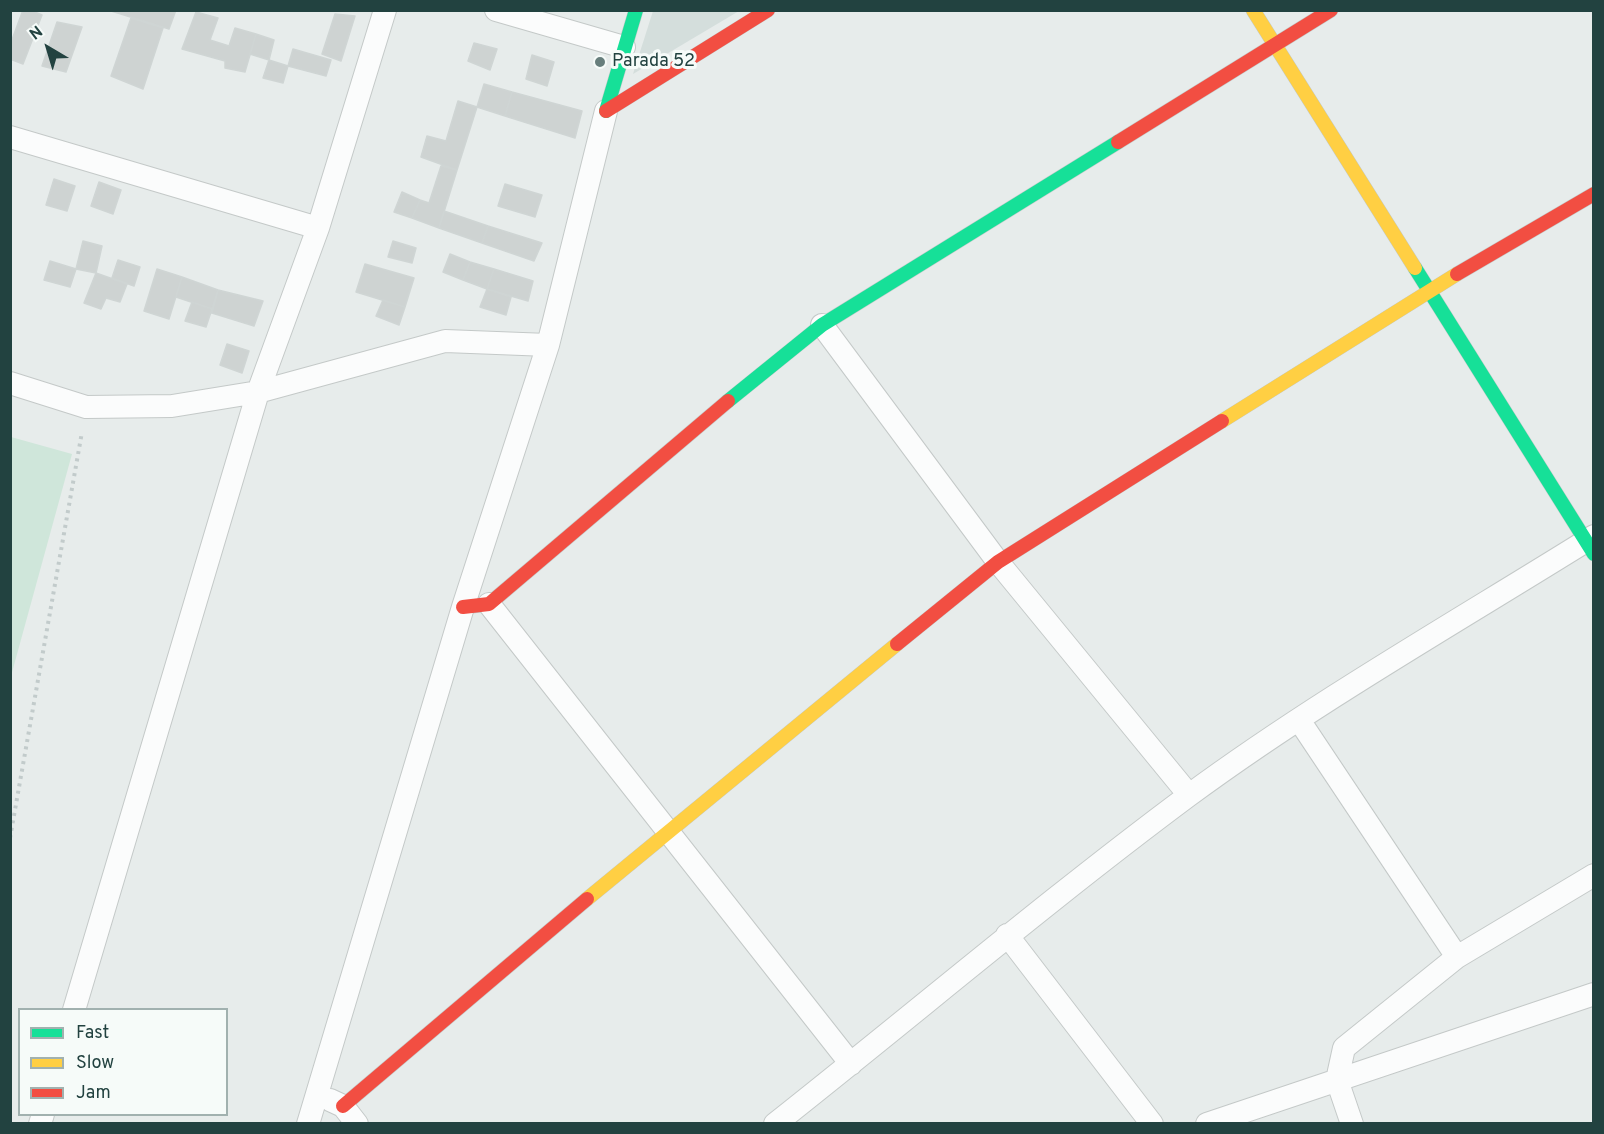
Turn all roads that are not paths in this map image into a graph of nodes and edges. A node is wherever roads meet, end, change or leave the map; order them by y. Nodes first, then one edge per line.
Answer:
1 (385, 10) edge
2 (496, 10) edge
3 (636, 10) edge
4 (768, 10) edge
5 (1253, 10) edge
6 (1331, 10) edge
7 (1275, 45) junction
8 (624, 47) junction
9 (606, 111) junction
10 (10, 137) edge
11 (1593, 194) edge
12 (318, 228) junction
13 (1428, 291) junction
14 (822, 325) junction
15 (548, 345) junction
16 (10, 383) edge
17 (258, 392) junction
18 (1591, 544) edge
19 (998, 562) junction
20 (489, 604) junction
21 (463, 607) junction
22 (1299, 720) junction
23 (1190, 795) junction
24 (668, 831) junction
25 (1593, 875) edge
26 (1007, 935) junction
27 (1458, 957) junction
28 (1593, 994) edge
29 (75, 1008) edge
30 (851, 1064) junction
31 (1337, 1080) junction
32 (317, 1094) junction
33 (343, 1106) junction
34 (308, 1124) edge
35 (357, 1124) edge
36 (775, 1124) edge
37 (1152, 1124) edge
38 (1207, 1124) edge
39 (1352, 1124) edge

1 - 12 street
2 - 8 street
3 - 8 street
4 - 9 street
5 - 7 street
6 - 7 street
7 - 13 street
7 - 14 street
8 - 9 street
9 - 15 street
10 - 12 street
11 - 13 street
12 - 17 street
13 - 18 street
13 - 19 street
14 - 19 street
14 - 20 street
15 - 17 street
15 - 21 street
16 - 17 street
17 - 29 street
18 - 22 street
19 - 23 street
19 - 24 street
20 - 21 street
20 - 24 street
21 - 32 street
22 - 23 street
22 - 27 street
23 - 26 street
24 - 30 street
24 - 33 street
25 - 27 street
26 - 30 street
26 - 37 street
27 - 31 street
28 - 31 street
30 - 36 street
31 - 38 street
31 - 39 street
32 - 33 street
32 - 34 street
33 - 35 street

